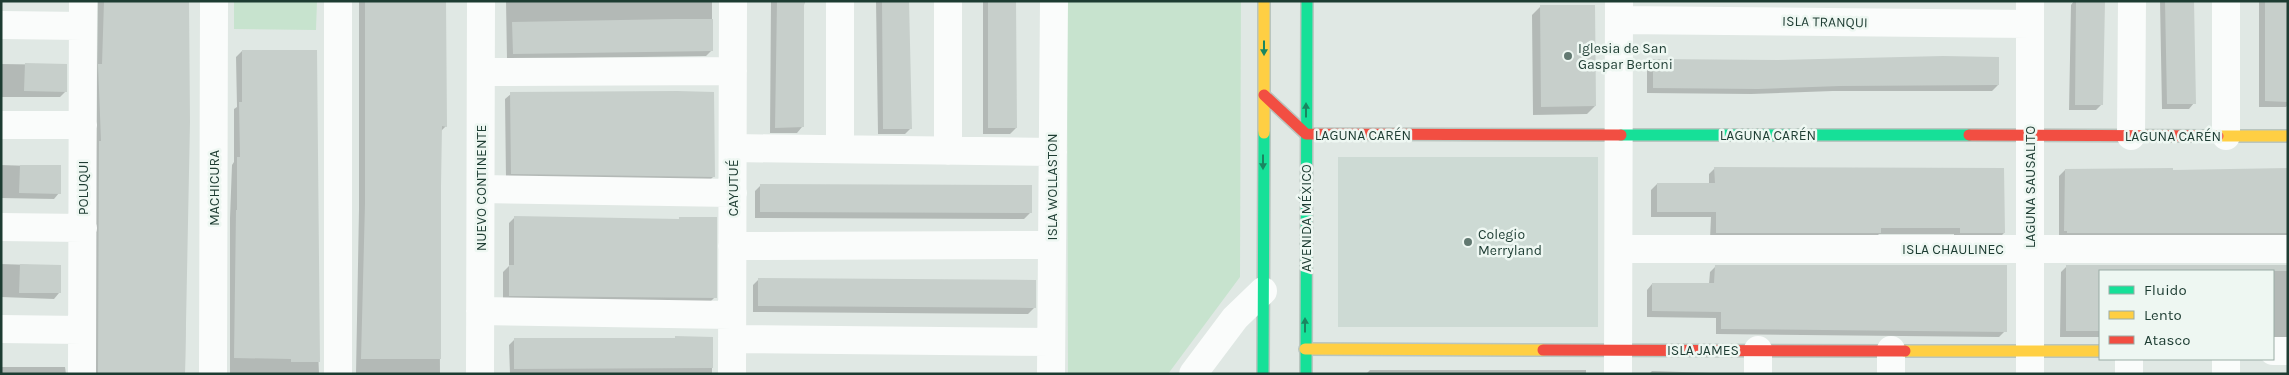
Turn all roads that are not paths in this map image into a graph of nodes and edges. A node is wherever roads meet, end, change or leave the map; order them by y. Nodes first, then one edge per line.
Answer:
1 (214, 1) edge
2 (338, 1) edge
3 (481, 1) edge
4 (733, 1) edge
5 (840, 1) edge
6 (948, 1) edge
7 (1054, 1) edge
8 (1264, 1) edge
9 (1306, 1) edge
10 (2132, 1) edge
11 (2226, 1) edge
12 (1619, 11) edge
13 (2030, 13) edge
14 (83, 14) edge
15 (1, 25) edge
16 (733, 71) junction
17 (481, 72) junction
18 (1264, 95) junction
19 (1, 125) edge
20 (83, 125) junction
21 (1306, 134) junction
22 (1619, 135) junction
23 (2030, 136) junction
24 (2131, 136) junction
25 (2226, 136) junction
26 (2288, 136) edge
27 (733, 148) junction
28 (840, 149) junction
29 (948, 150) junction
30 (1053, 152) junction
31 (480, 189) junction
32 (733, 193) junction
33 (1, 227) edge
34 (83, 228) junction
35 (1052, 244) junction
36 (732, 246) junction
37 (1619, 249) junction
38 (2030, 249) junction
39 (2288, 249) edge
40 (1263, 291) junction
41 (480, 312) junction
42 (732, 327) junction
43 (1, 329) edge
44 (82, 330) junction
45 (1052, 342) junction
46 (1305, 350) junction
47 (2099, 351) edge
48 (2274, 351) edge
49 (2288, 351) edge
50 (2129, 360) edge
51 (2226, 360) edge
52 (1618, 362) edge
53 (1758, 362) edge
54 (1891, 362) edge
55 (2030, 362) edge
56 (82, 374) edge
57 (213, 374) edge
58 (338, 374) edge
59 (480, 374) edge
60 (732, 374) edge
61 (1051, 374) edge
62 (1193, 374) edge
63 (1263, 374) edge
64 (1306, 374) edge
65 (2130, 374) edge
66 (2226, 374) edge

1 - 57 street, MACHICURA
2 - 58 street
3 - 17 street, NUEVO CONTINENTE
4 - 16 street, CAYUTUÉ
5 - 28 street
6 - 29 street
7 - 30 street, ISLA WOLLASTON
8 -> 18 street
21 -> 9 street, AVENIDA MÉXICO
10 - 24 street
11 - 25 street
12 - 13 street, ISLA TRANQUI
12 - 22 street
13 - 23 street, LAGUNA SAUSALITO
14 - 15 street
14 - 20 street, POLUQUI
16 - 17 street
16 - 27 street, CAYUTUÉ
17 - 31 street, NUEVO CONTINENTE
18 - 21 street, LAGUNA CARÉN
18 -> 40 street
19 - 20 street
20 - 34 street, POLUQUI
21 - 22 street, LAGUNA CARÉN
46 -> 21 street, AVENIDA MÉXICO
22 - 23 street, LAGUNA CARÉN
22 - 37 street
23 - 24 street, LAGUNA CARÉN
23 - 38 street, LAGUNA SAUSALITO
24 - 25 street, LAGUNA CARÉN
25 - 26 street, LAGUNA CARÉN
27 - 28 street
27 - 32 street, CAYUTUÉ
28 - 29 street
29 - 30 street
30 - 35 street, ISLA WOLLASTON
31 - 32 street
31 - 41 street, NUEVO CONTINENTE
32 - 36 street, CAYUTUÉ
33 - 34 street
34 - 44 street, POLUQUI
35 - 36 street
35 - 45 street, ISLA WOLLASTON
36 - 42 street, CAYUTUÉ
37 - 38 street, ISLA CHAULINEC
37 - 52 street
38 - 39 street, ISLA CHAULINEC
38 - 55 street, LAGUNA SAUSALITO
40 - 62 street
40 - 63 street
41 - 42 street
41 - 59 street, NUEVO CONTINENTE
42 - 45 street
42 - 60 street, CAYUTUÉ
43 - 44 street
44 - 56 street, POLUQUI
45 - 61 street, ISLA WOLLASTON
46 - 52 street, ISLA JAMES
46 - 64 street, AVENIDA MÉXICO
47 - 55 street, ISLA JAMES
48 - 49 street
50 - 65 street
51 - 66 street
52 - 53 street, ISLA JAMES
53 - 54 street, ISLA JAMES
54 - 55 street, ISLA JAMES

